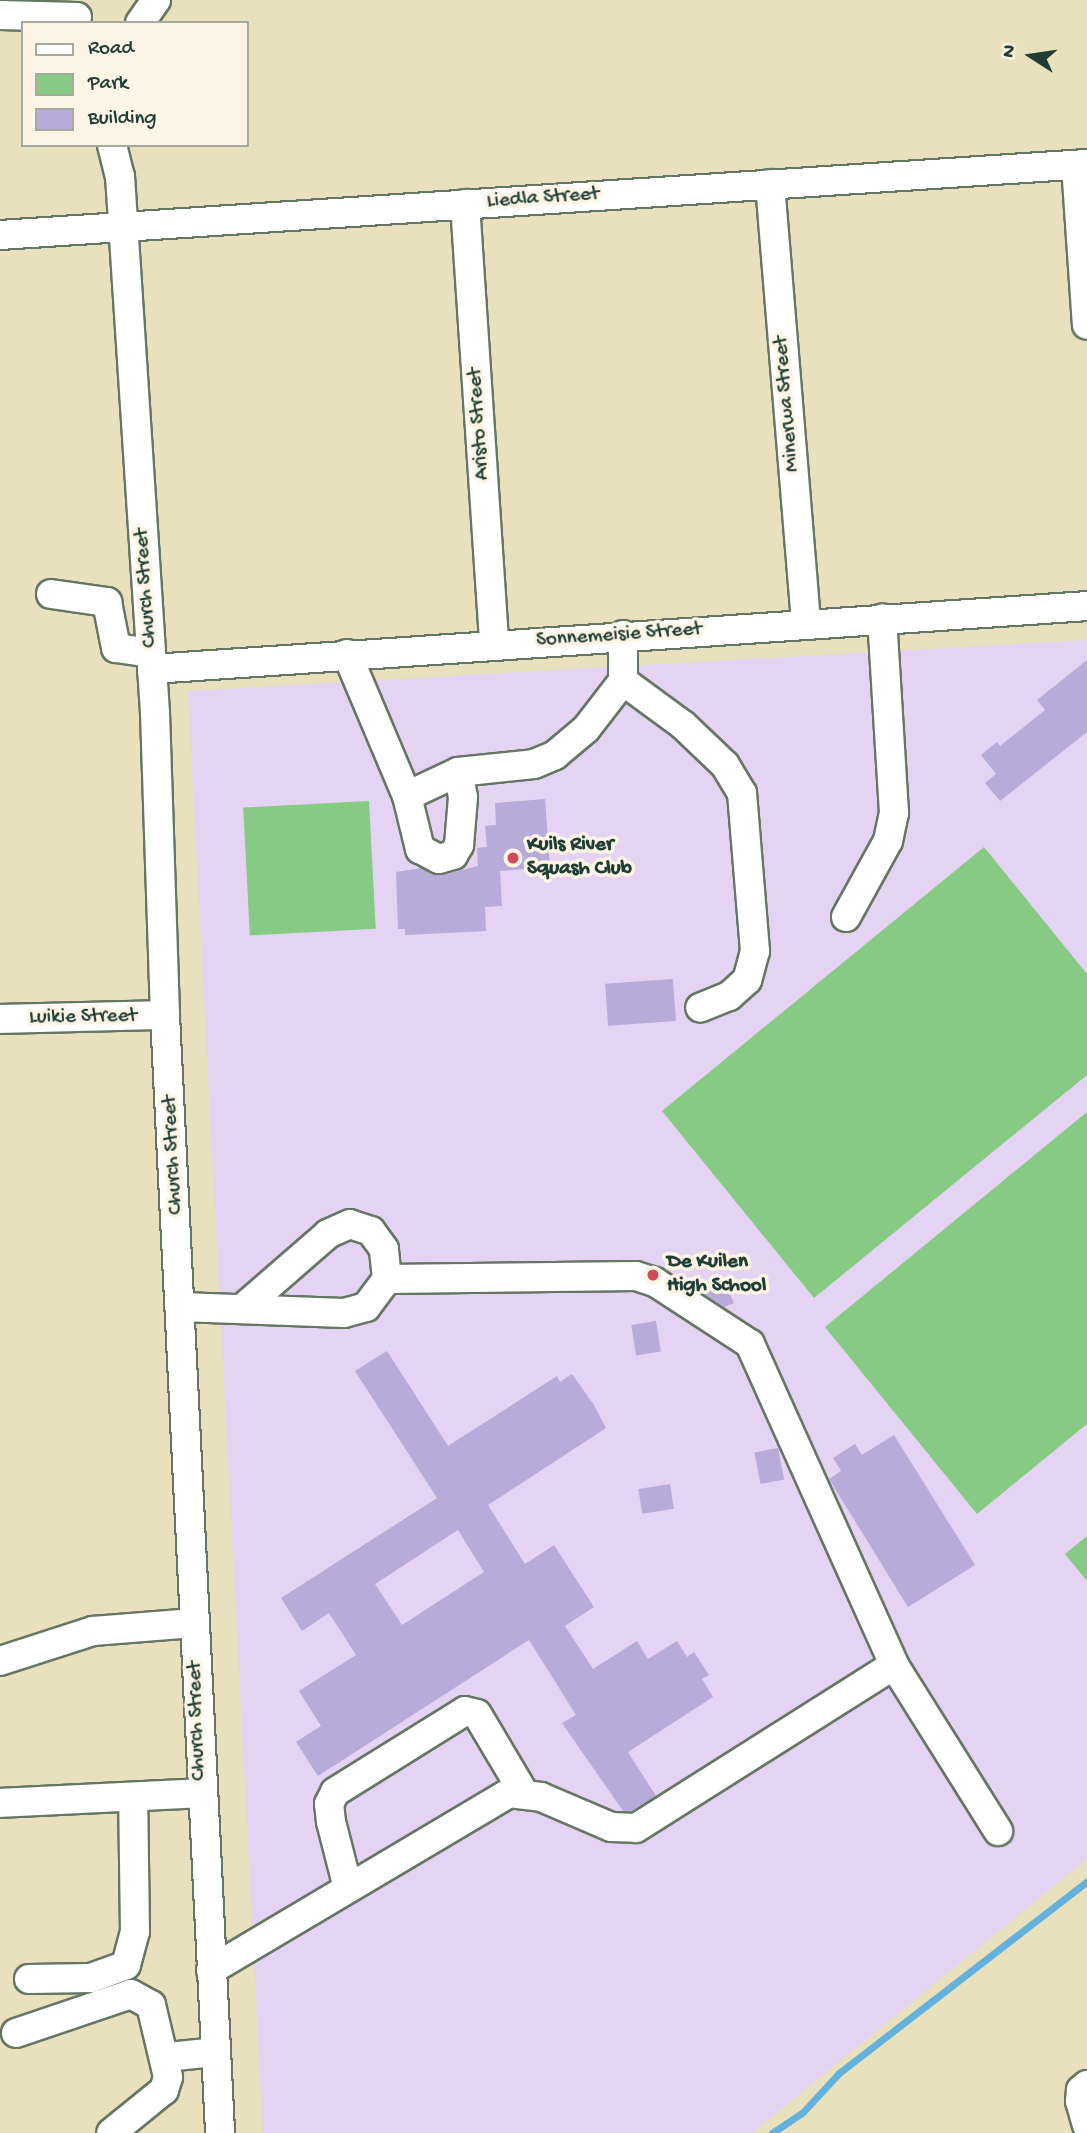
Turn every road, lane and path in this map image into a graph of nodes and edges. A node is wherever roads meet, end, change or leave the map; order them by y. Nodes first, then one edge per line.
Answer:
1 (156, 0) edge
2 (76, 13) edge
3 (0, 15) edge
4 (141, 21) edge
5 (112, 147) edge
6 (124, 147) edge
7 (1082, 165) edge
8 (120, 177) junction
9 (770, 184) junction
10 (465, 204) junction
11 (123, 229) junction
12 (0, 235) edge
13 (1087, 326) edge
14 (51, 594) dead end
15 (1087, 606) edge
16 (882, 618) junction
17 (806, 623) junction
18 (623, 635) junction
19 (494, 644) junction
20 (347, 654) junction
21 (152, 661) junction
22 (623, 681) junction
23 (458, 772) junction
24 (407, 796) junction
25 (846, 917) dead end
26 (700, 1008) dead end
27 (165, 1016) junction
28 (0, 1019) edge
29 (387, 1279) junction
30 (181, 1307) junction
31 (243, 1308) junction
32 (194, 1623) junction
33 (0, 1661) edge
34 (894, 1665) junction
35 (201, 1793) junction
36 (524, 1793) junction
37 (133, 1797) junction
38 (0, 1803) edge
39 (998, 1831) dead end
40 (348, 1888) junction
41 (211, 1970) junction
42 (29, 1979) dead end
43 (16, 2033) dead end
44 (216, 2052) junction
45 (167, 2057) junction
46 (111, 2133) edge
47 (220, 2133) edge

1 - 4 street
2 - 3 street
5 - 8 street, Church Street
6 - 8 street, Church Street
7 - 9 street, Liedla Street
7 - 13 street
8 - 11 street, Church Street
9 - 10 street, Liedla Street
9 - 17 street, Minerwa Street
10 - 11 street, Liedla Street
10 - 19 street, Aristo Street
11 - 12 street, Liedla Street
11 - 21 street, Church Street
14 - 21 street, Sonnemeisie Street
15 - 16 street, Sonnemeisie Street
16 - 17 street, Sonnemeisie Street
16 - 25 street
17 - 18 street, Sonnemeisie Street
18 - 19 street, Sonnemeisie Street
18 - 22 street
19 - 20 street, Sonnemeisie Street
20 - 21 street, Sonnemeisie Street
20 - 24 street
21 - 27 street, Church Street
22 - 23 street
22 - 26 street
23 - 24 street
23 - 24 street
27 - 28 street, Luikie Street
27 - 30 street, Church Street
29 - 31 street
29 - 31 street
29 - 34 street
30 - 31 street
30 - 32 street, Church Street
32 - 33 street
32 - 35 street, Church Street
34 - 36 street
34 - 39 street
35 - 37 street
35 - 41 street, Church Street
36 - 40 street
36 - 40 street
37 - 38 street
37 - 42 street
40 - 41 street
41 - 44 street, Church Street
43 - 45 street
44 - 45 street
44 - 47 street, Church Street
45 - 46 street

